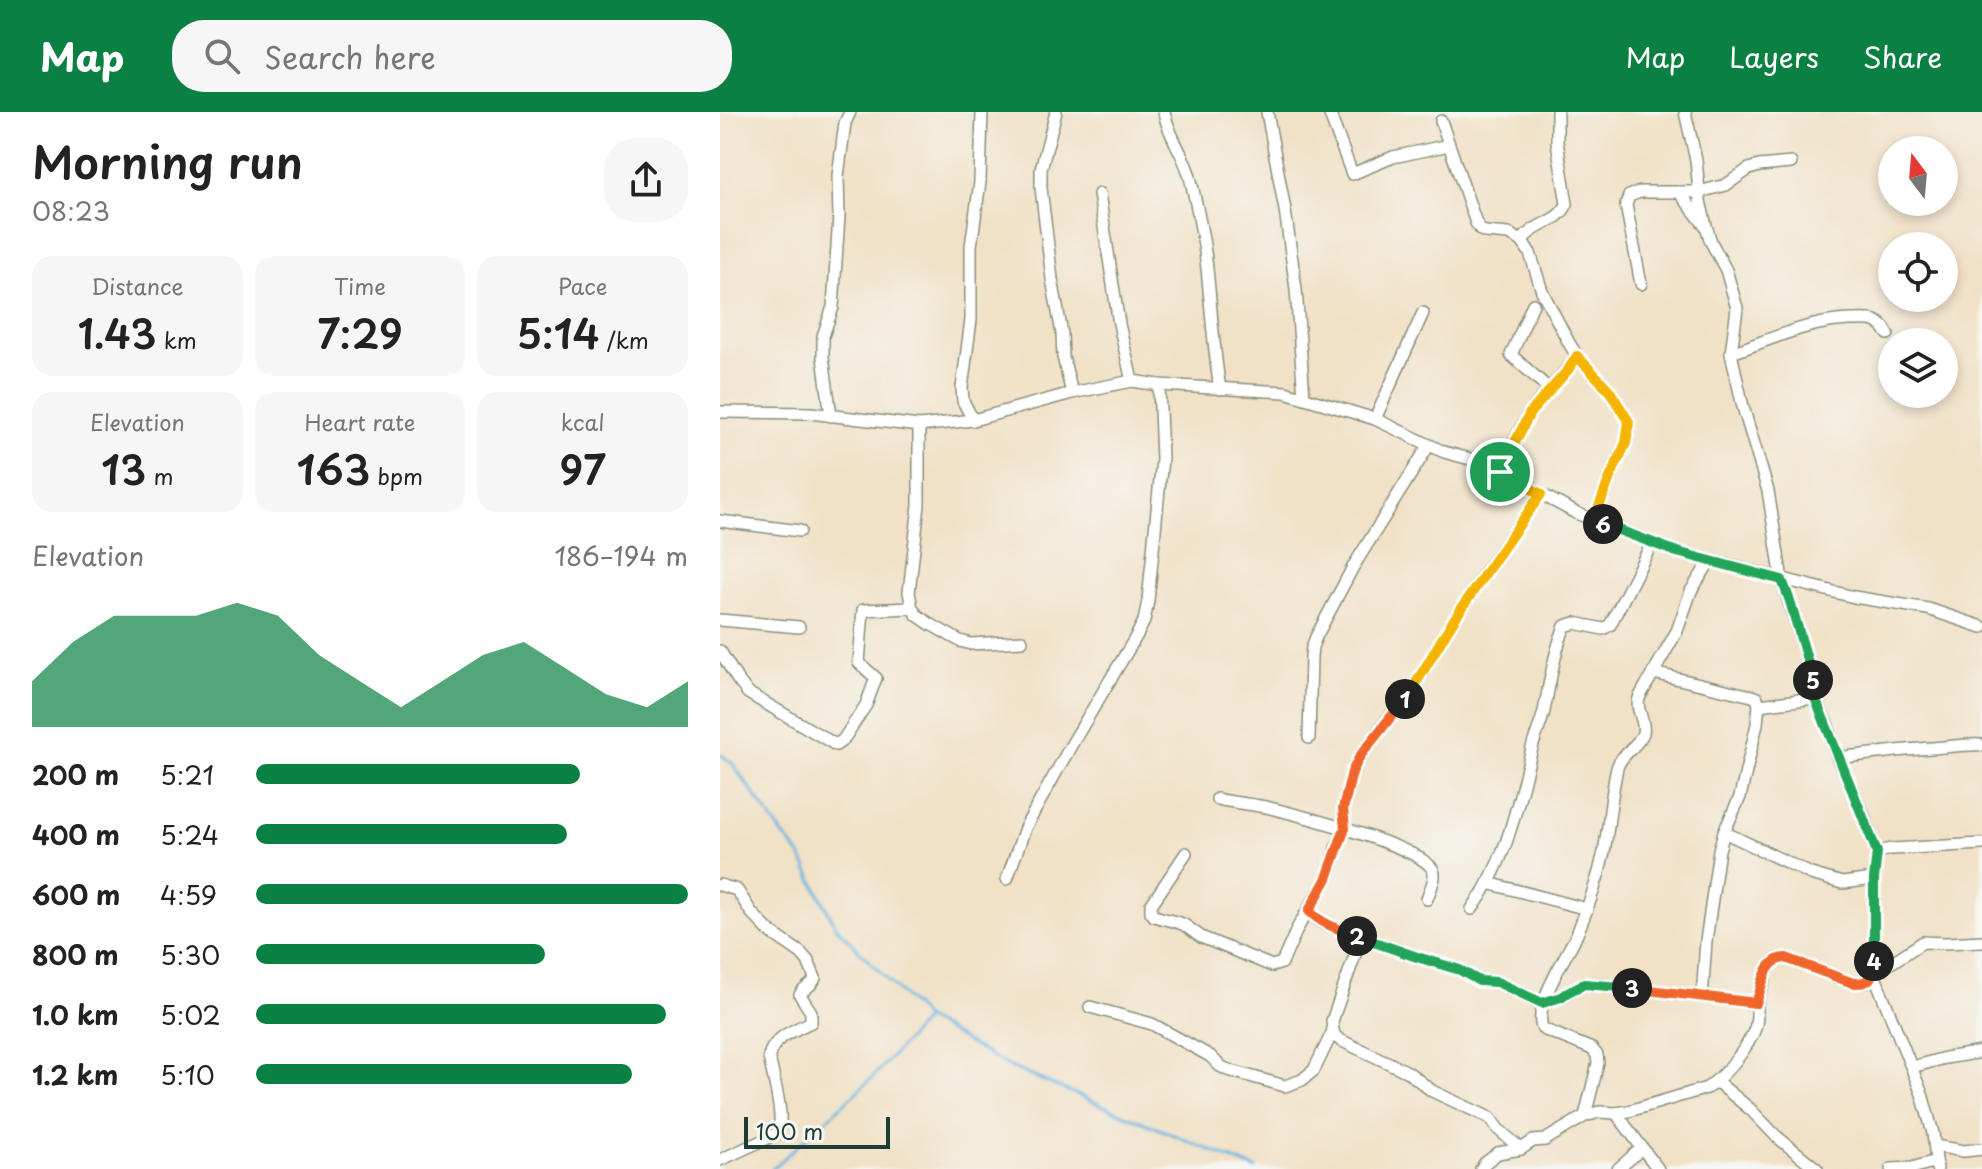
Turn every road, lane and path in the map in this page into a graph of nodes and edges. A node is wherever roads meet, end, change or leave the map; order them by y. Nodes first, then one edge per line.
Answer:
1 (850, 112) edge
2 (982, 112) edge
3 (1056, 112) edge
4 (1164, 112) edge
5 (1267, 112) edge
6 (1329, 112) edge
7 (1557, 112) edge
8 (1685, 112) edge
9 (1441, 121) dead end
10 (1449, 145) junction
11 (1791, 163) dead end
12 (1679, 192) junction
13 (1699, 192) junction
14 (1099, 194) dead end
15 (1706, 226) junction
16 (1522, 241) junction
17 (1641, 284) dead end
18 (1533, 304) dead end
19 (1423, 313) dead end
20 (1884, 328) edge
21 (1731, 353) junction
22 (1577, 356) junction
23 (1132, 381) junction
24 (1159, 385) junction
25 (1220, 389) junction
26 (1549, 389) junction
27 (1072, 393) junction
28 (1304, 397) junction
29 (720, 412) edge
30 (831, 416) junction
31 (1375, 419) junction
32 (973, 420) junction
33 (919, 426) junction
34 (1429, 445) junction
35 (1500, 472) junction
36 (1541, 494) junction
37 (1594, 520) junction
38 (720, 521) edge
39 (800, 531) dead end
40 (1652, 543) junction
41 (1710, 561) junction
42 (1782, 580) junction
43 (912, 608) junction
44 (720, 620) edge
45 (799, 627) dead end
46 (1982, 627) edge
47 (1022, 641) dead end
48 (720, 651) edge
49 (1653, 673) junction
50 (1815, 698) junction
51 (1759, 705) junction
52 (1309, 738) dead end
53 (1982, 745) edge
54 (1838, 758) junction
55 (1217, 799) dead end
56 (1345, 828) junction
57 (1724, 832) junction
58 (1982, 844) edge
59 (1877, 852) junction
60 (1186, 853) dead end
61 (1007, 879) dead end
62 (1874, 879) junction
63 (1488, 883) junction
64 (720, 885) edge
65 (1427, 899) dead end
66 (1472, 909) dead end
67 (1587, 909) junction
68 (1309, 911) junction
69 (1360, 937) junction
70 (1982, 941) edge
71 (1874, 974) junction
72 (1702, 997) junction
73 (1542, 1003) junction
74 (1756, 1003) junction
75 (1090, 1007) dead end
76 (1333, 1031) junction
77 (1982, 1052) edge
78 (1912, 1067) junction
79 (1716, 1081) junction
80 (1616, 1113) junction
81 (1585, 1116) junction
82 (1935, 1146) junction
83 (1642, 1148) junction
84 (1521, 1149) junction
85 (1982, 1149) edge
86 (720, 1160) edge
87 (1936, 1165) edge
88 (1481, 1169) edge
89 (1618, 1169) edge
90 (1658, 1169) edge
91 (1817, 1169) edge
92 (1891, 1169) edge

1 - 30 street
2 - 32 street
3 - 27 street
4 - 25 street
5 - 28 street
6 - 10 street
7 - 16 street
8 - 13 street
9 - 10 street
10 - 16 street
11 - 13 street
12 - 13 street
12 - 15 street
12 - 17 street
13 - 15 street
14 - 23 street
15 - 21 street
16 - 22 street
18 - 26 street
19 - 31 street
20 - 21 street
21 - 42 street
22 - 26 street
22 - 37 street
23 - 24 street
23 - 27 street
24 - 25 street
24 - 61 street
25 - 28 street
26 - 35 street
27 - 32 street
28 - 31 street
29 - 30 street
30 - 33 street
31 - 34 street
32 - 33 street
33 - 43 street
34 - 35 street
34 - 52 street
35 - 36 street
36 - 37 street
36 - 56 street
37 - 40 street
38 - 39 street
40 - 41 street
40 - 63 street
41 - 42 street
41 - 49 street
42 - 46 street
42 - 50 street
43 - 47 street
43 - 48 street
44 - 45 street
49 - 51 street
49 - 67 street
50 - 51 street
50 - 54 street
51 - 57 street
53 - 54 street
54 - 59 street
55 - 56 street
56 - 65 street
56 - 68 street
57 - 62 street
57 - 72 street
58 - 59 street
59 - 62 street
60 - 68 street
62 - 71 street
63 - 66 street
63 - 67 street
64 - 86 street
67 - 73 street
68 - 69 street
69 - 73 street
69 - 76 street
70 - 71 street
71 - 74 street
71 - 78 street
72 - 73 street
72 - 74 street
73 - 81 street
74 - 79 street
75 - 76 street
76 - 84 street
77 - 78 street
78 - 82 street
79 - 80 street
79 - 91 street
80 - 81 street
80 - 83 street
81 - 84 street
82 - 85 street
82 - 87 street
83 - 89 street
83 - 90 street
84 - 88 street
87 - 92 street

